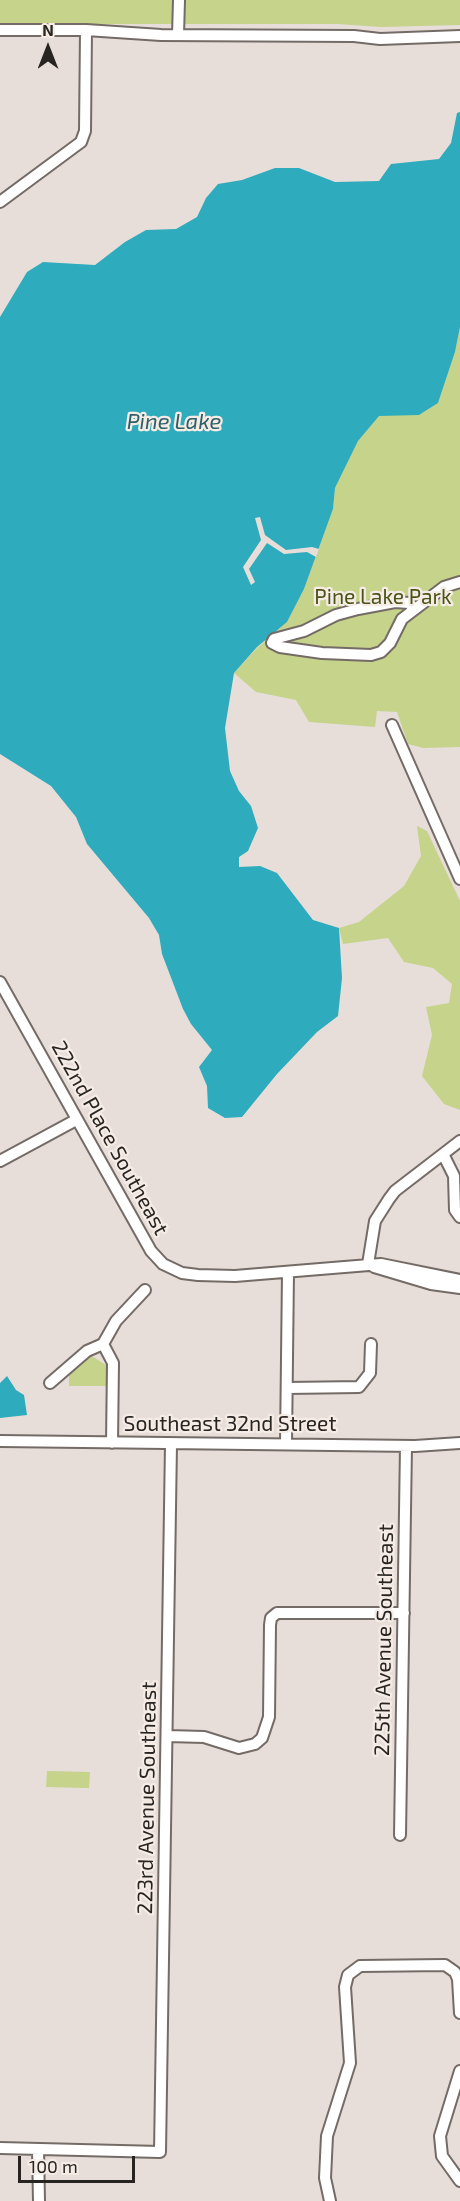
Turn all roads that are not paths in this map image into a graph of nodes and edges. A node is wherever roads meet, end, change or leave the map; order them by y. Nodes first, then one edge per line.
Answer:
1 (178, 0) edge
2 (0, 30) edge
3 (86, 30) junction
4 (178, 35) junction
5 (460, 36) edge
6 (0, 202) edge
7 (460, 582) edge
8 (414, 609) junction
9 (392, 725) dead end
10 (460, 879) edge
11 (0, 982) edge
12 (76, 1119) junction
13 (460, 1141) edge
14 (443, 1154) junction
15 (0, 1161) edge
16 (460, 1217) edge
17 (368, 1264) junction
18 (288, 1273) junction
19 (460, 1280) edge
20 (460, 1288) edge
21 (145, 1290) dead end
22 (103, 1344) junction
23 (371, 1344) dead end
24 (50, 1383) dead end
25 (287, 1388) junction
26 (0, 1441) edge
27 (112, 1443) junction
28 (286, 1443) junction
29 (460, 1443) edge
30 (171, 1444) junction
31 (406, 1446) junction
32 (404, 1613) junction
33 (168, 1736) junction
34 (400, 1835) dead end
35 (460, 2013) edge
36 (460, 2071) edge
37 (0, 2148) edge
38 (38, 2149) junction
39 (460, 2181) edge
40 (39, 2201) edge
41 (330, 2201) edge

1 - 4 street
2 - 3 street
3 - 4 street
3 - 6 street
4 - 5 street
7 - 8 street
8 - 8 street
9 - 10 street
11 - 12 street, 222nd Place Southeast
12 - 15 street
12 - 18 street, 222nd Place Southeast
13 - 14 street
14 - 16 street
14 - 17 street
17 - 18 street, 222nd Place Southeast
17 - 19 street
17 - 20 street
18 - 25 street
21 - 22 street
22 - 24 street
22 - 27 street
23 - 25 street
25 - 28 street
26 - 27 street, Southeast 32nd Street
27 - 30 street, Southeast 32nd Street
28 - 30 street, Southeast 32nd Street
28 - 31 street, Southeast 32nd Street
29 - 31 street, Southeast 32nd Street
30 - 33 street, 223rd Avenue Southeast
31 - 32 street, 225th Avenue Southeast
32 - 33 street
32 - 34 street, 225th Avenue Southeast
33 - 38 street, 223rd Avenue Southeast
35 - 41 street
36 - 39 street
37 - 38 street
38 - 40 street

